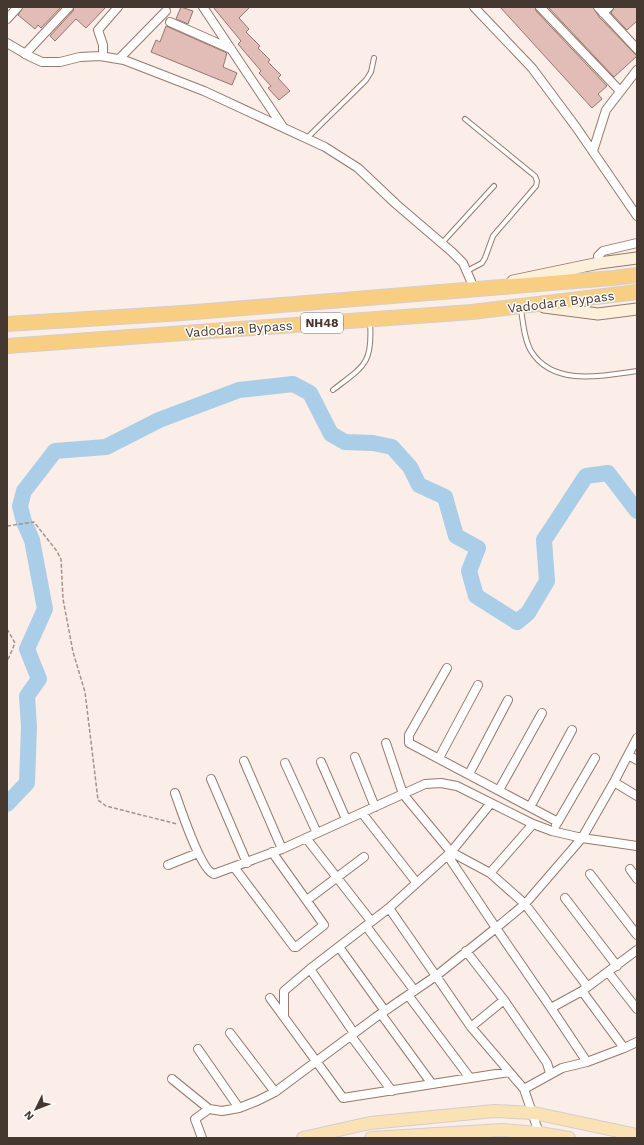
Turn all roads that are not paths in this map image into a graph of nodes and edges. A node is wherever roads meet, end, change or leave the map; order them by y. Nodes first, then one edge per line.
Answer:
1 (18, 7) edge
2 (69, 7) edge
3 (118, 7) edge
4 (203, 7) edge
5 (474, 7) edge
6 (540, 7) edge
7 (604, 9) edge
8 (166, 11) dead end
9 (7, 19) edge
10 (170, 22) dead end
11 (7, 43) edge
12 (232, 49) junction
13 (637, 49) edge
14 (25, 54) junction
15 (103, 56) junction
16 (374, 58) dead end
17 (119, 59) junction
18 (637, 70) edge
19 (620, 90) junction
20 (465, 119) dead end
21 (284, 128) junction
22 (307, 139) junction
23 (593, 151) junction
24 (494, 186) dead end
25 (637, 216) edge
26 (442, 243) junction
27 (637, 243) edge
28 (637, 258) edge
29 (599, 263) junction
30 (467, 271) junction
31 (637, 275) edge
32 (478, 288) junction
33 (637, 292) edge
34 (527, 306) junction
35 (637, 309) edge
36 (370, 320) junction
37 (7, 324) edge
38 (7, 346) edge
39 (637, 371) edge
40 (333, 390) dead end
41 (447, 668) dead end
42 (478, 685) dead end
43 (508, 700) dead end
44 (542, 713) dead end
45 (572, 730) dead end
46 (637, 738) edge
47 (386, 743) dead end
48 (628, 755) junction
49 (355, 757) dead end
50 (439, 758) junction
51 (595, 758) dead end
52 (637, 760) edge
53 (244, 761) dead end
54 (321, 762) dead end
55 (285, 763) dead end
56 (469, 774) junction
57 (211, 779) dead end
58 (614, 782) junction
59 (499, 790) junction
60 (175, 793) dead end
61 (403, 794) junction
62 (637, 796) edge
63 (491, 803) junction
64 (375, 807) junction
65 (530, 807) junction
66 (362, 813) junction
67 (346, 819) junction
68 (558, 822) junction
69 (533, 824) junction
70 (552, 831) junction
71 (317, 833) junction
72 (306, 838) junction
73 (582, 838) junction
74 (637, 846) edge
75 (282, 849) junction
76 (272, 852) junction
77 (198, 853) junction
78 (450, 854) junction
79 (364, 857) dead end
80 (247, 863) junction
81 (168, 865) dead end
82 (234, 867) junction
83 (630, 869) dead end
84 (490, 873) junction
85 (590, 874) dead end
86 (336, 878) junction
87 (637, 879) edge
88 (416, 882) junction
89 (565, 898) dead end
90 (307, 900) junction
91 (525, 904) junction
92 (389, 908) junction
93 (368, 923) junction
94 (496, 928) junction
95 (637, 935) edge
96 (339, 947) junction
97 (637, 950) edge
98 (466, 951) junction
99 (617, 966) junction
100 (310, 969) junction
101 (608, 972) junction
102 (436, 976) junction
103 (585, 988) junction
104 (411, 993) junction
105 (270, 998) dead end
106 (504, 1000) junction
107 (551, 1008) junction
108 (637, 1009) edge
109 (383, 1012) junction
110 (284, 1016) junction
111 (471, 1027) junction
112 (230, 1033) dead end
113 (353, 1035) junction
114 (637, 1042) edge
115 (624, 1048) junction
116 (198, 1049) dead end
117 (317, 1060) junction
118 (587, 1062) junction
119 (509, 1072) junction
120 (550, 1073) junction
121 (470, 1078) junction
122 (172, 1079) dead end
123 (432, 1084) junction
124 (524, 1089) junction
125 (392, 1091) junction
126 (275, 1092) junction
127 (239, 1108) junction
128 (209, 1109) junction
129 (534, 1113) junction
130 (539, 1133) junction
131 (637, 1135) edge
132 (560, 1137) edge
133 (202, 1138) edge
134 (303, 1138) edge
135 (371, 1138) edge

1 - 9 street
2 - 14 street
3 - 15 street
4 - 12 street
5 - 23 street
6 - 19 street
7 - 13 street
8 - 17 street
10 - 12 street
11 - 14 street
12 - 21 street
14 - 15 street
15 - 17 street
16 - 22 lane
17 - 21 street
18 - 19 street
19 - 23 street
20 - 30 lane
21 - 22 street
22 - 26 street
23 - 25 street
24 - 26 lane
26 - 30 street
27 - 29 street
28 - 29 street
29 - 32 street
30 - 32 street
31 - 32 highway, Vadodara Bypass / NH48
32 - 37 highway, Vadodara Bypass / NH48
33 - 34 highway, Vadodara Bypass / NH48
34 - 35 street
34 - 36 highway, Vadodara Bypass / NH48
34 - 39 lane
36 - 38 highway, Vadodara Bypass / NH48
36 - 40 lane
41 - 50 street
42 - 50 street
43 - 56 street
44 - 59 street
45 - 65 street
46 - 48 street
47 - 61 street
48 - 52 street
48 - 58 street
49 - 64 street
50 - 56 street
51 - 68 street
53 - 75 street
54 - 67 street
55 - 71 street
56 - 59 street
57 - 80 street
58 - 62 street
58 - 73 street
59 - 65 street
60 - 77 street
61 - 63 street
61 - 64 street
61 - 78 street
63 - 69 street
63 - 78 street
64 - 66 street
65 - 68 street
66 - 67 street
66 - 88 street
67 - 71 street
68 - 70 street
69 - 70 street
69 - 84 street
70 - 73 street
71 - 72 street
72 - 75 street
72 - 86 street
73 - 74 street
73 - 91 street
75 - 76 street
76 - 80 street
76 - 90 street
77 - 81 street
77 - 82 street
78 - 84 street
78 - 88 street
78 - 94 street
79 - 86 street
80 - 82 street
82 - 90 street
83 - 87 street
84 - 91 street
85 - 95 street
86 - 90 street
86 - 93 street
88 - 92 street
89 - 99 street
91 - 94 street
91 - 103 street
92 - 93 street
92 - 102 street
93 - 96 street
93 - 104 street
94 - 98 street
94 - 107 street
96 - 100 street
96 - 109 street
97 - 99 street
98 - 102 street
98 - 106 street
99 - 101 street
100 - 110 street
100 - 113 street
101 - 103 street
101 - 108 street
102 - 104 street
102 - 111 street
103 - 107 street
103 - 115 street
104 - 109 street
104 - 121 street
105 - 110 street
106 - 111 street
106 - 120 street
107 - 118 street
109 - 113 street
109 - 123 street
110 - 117 street
111 - 119 street
112 - 126 street
113 - 117 street
113 - 125 street
114 - 115 street
115 - 118 street
116 - 127 street
117 - 125 street
117 - 126 street
118 - 120 street
119 - 121 street
119 - 124 street
120 - 124 street
121 - 123 street
122 - 128 street
123 - 125 street
124 - 129 street
126 - 127 street
127 - 128 street
128 - 133 street
129 - 130 street
129 - 131 main road
129 - 134 main road
130 - 132 main road
130 - 135 main road

